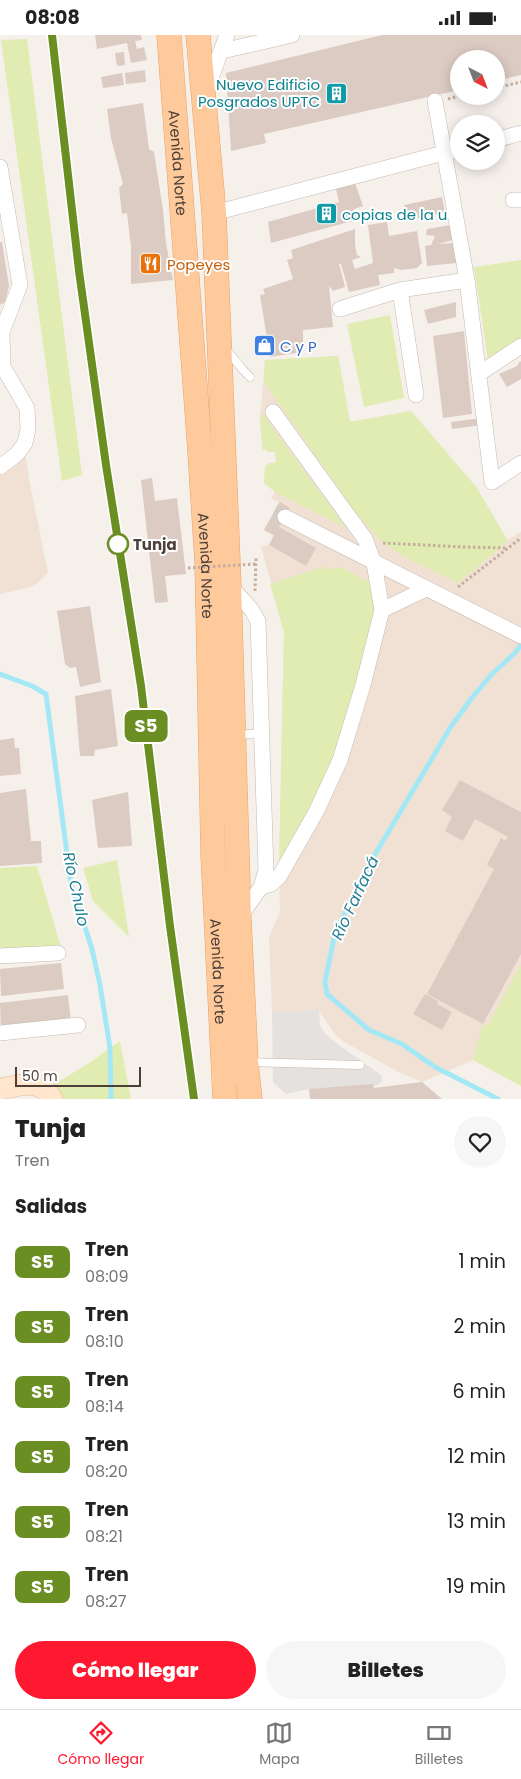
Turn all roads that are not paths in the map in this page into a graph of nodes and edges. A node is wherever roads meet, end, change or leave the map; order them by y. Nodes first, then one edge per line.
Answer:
1 (169, 35) edge
2 (198, 35) edge
3 (227, 35) edge
4 (292, 35) edge
5 (222, 51) junction
6 (204, 97) junction
7 (435, 101) dead end
8 (521, 133) edge
9 (505, 137) edge
10 (450, 148) edge
11 (450, 151) edge
12 (0, 167) edge
13 (453, 170) edge
14 (214, 213) junction
15 (4, 226) edge
16 (467, 279) junction
17 (400, 290) junction
18 (340, 309) dead end
19 (1, 336) edge
20 (218, 340) junction
21 (521, 346) edge
22 (480, 373) junction
23 (250, 377) dead end
24 (416, 395) dead end
25 (273, 412) dead end
26 (521, 463) edge
27 (0, 467) edge
28 (285, 517) tunnel mouth
29 (374, 563) junction
30 (229, 585) junction
31 (426, 589) junction
32 (382, 610) junction
33 (521, 636) edge
34 (262, 733) junction
35 (234, 735) junction
36 (260, 887) junction
37 (239, 918) junction
38 (58, 953) dead end
39 (0, 956) edge
40 (78, 1025) dead end
41 (0, 1033) edge
42 (246, 1062) junction
43 (360, 1065) dead end
44 (0, 1089) edge
45 (48, 1093) edge
46 (225, 1099) edge
47 (250, 1099) edge

1 - 46 main road, Avenida Norte
2 - 6 main road, Avenida Norte
3 - 5 street
4 - 5 street
5 - 6 street
6 - 14 main road, Avenida Norte
7 - 10 street
8 - 9 street
11 - 14 street
12 - 15 street
13 - 16 street
14 - 20 main road, Avenida Norte
15 - 19 street
16 - 17 street
16 - 22 street
17 - 18 street
17 - 24 street
19 - 27 street
20 - 23 lane
20 - 30 main road, Avenida Norte
21 - 22 street
22 - 26 street
25 - 29 street
28 - 29 street
29 - 31 street
29 - 32 street
30 - 34 street
30 - 35 main road, Avenida Norte
31 - 32 street
31 - 33 street
32 - 36 street
34 - 35 lane
34 - 36 street
35 - 37 main road, Avenida Norte
36 - 37 street
37 - 42 main road, Avenida Norte
38 - 39 street
40 - 41 street
42 - 43 lane
42 - 47 main road, Avenida Norte
44 - 45 street

